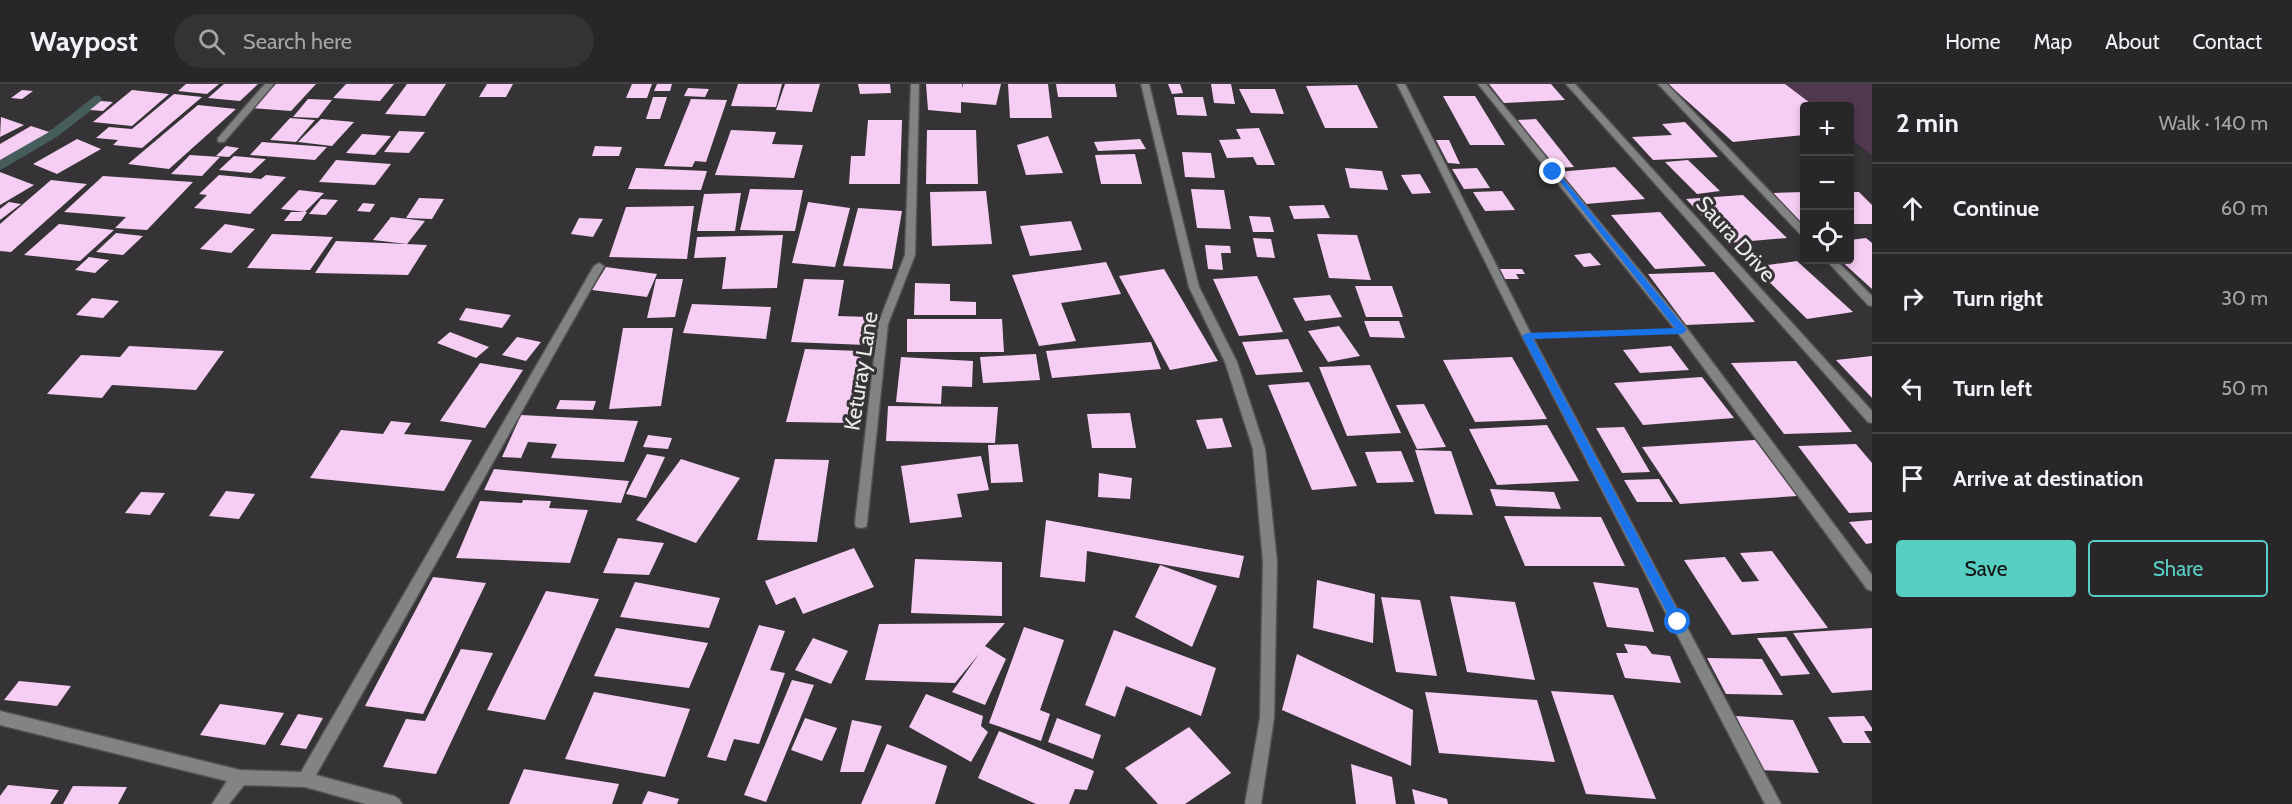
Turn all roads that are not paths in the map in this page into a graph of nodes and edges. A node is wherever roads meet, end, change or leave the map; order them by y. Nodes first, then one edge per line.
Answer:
1 (270, 84) edge
2 (915, 84) edge
3 (1145, 84) edge
4 (1401, 84) edge
5 (1482, 84) edge
6 (1570, 84) edge
7 (1662, 84) edge
8 (221, 140) dead end
9 (1800, 228) edge
10 (1835, 264) edge
11 (599, 266) dead end
12 (1872, 302) edge
13 (1872, 419) edge
14 (861, 523) dead end
15 (1872, 585) edge
16 (0, 718) edge
17 (240, 777) junction
18 (306, 780) junction
19 (220, 804) edge
20 (394, 804) edge
21 (1252, 804) edge
22 (1773, 804) edge

1 - 8 street
2 - 14 street, Keturay Lane
3 - 21 street
4 - 22 street
5 - 15 street
6 - 13 street, Saura Drive
7 - 9 street
10 - 12 street
11 - 18 street
16 - 17 street
17 - 18 street
17 - 19 street
18 - 20 street

